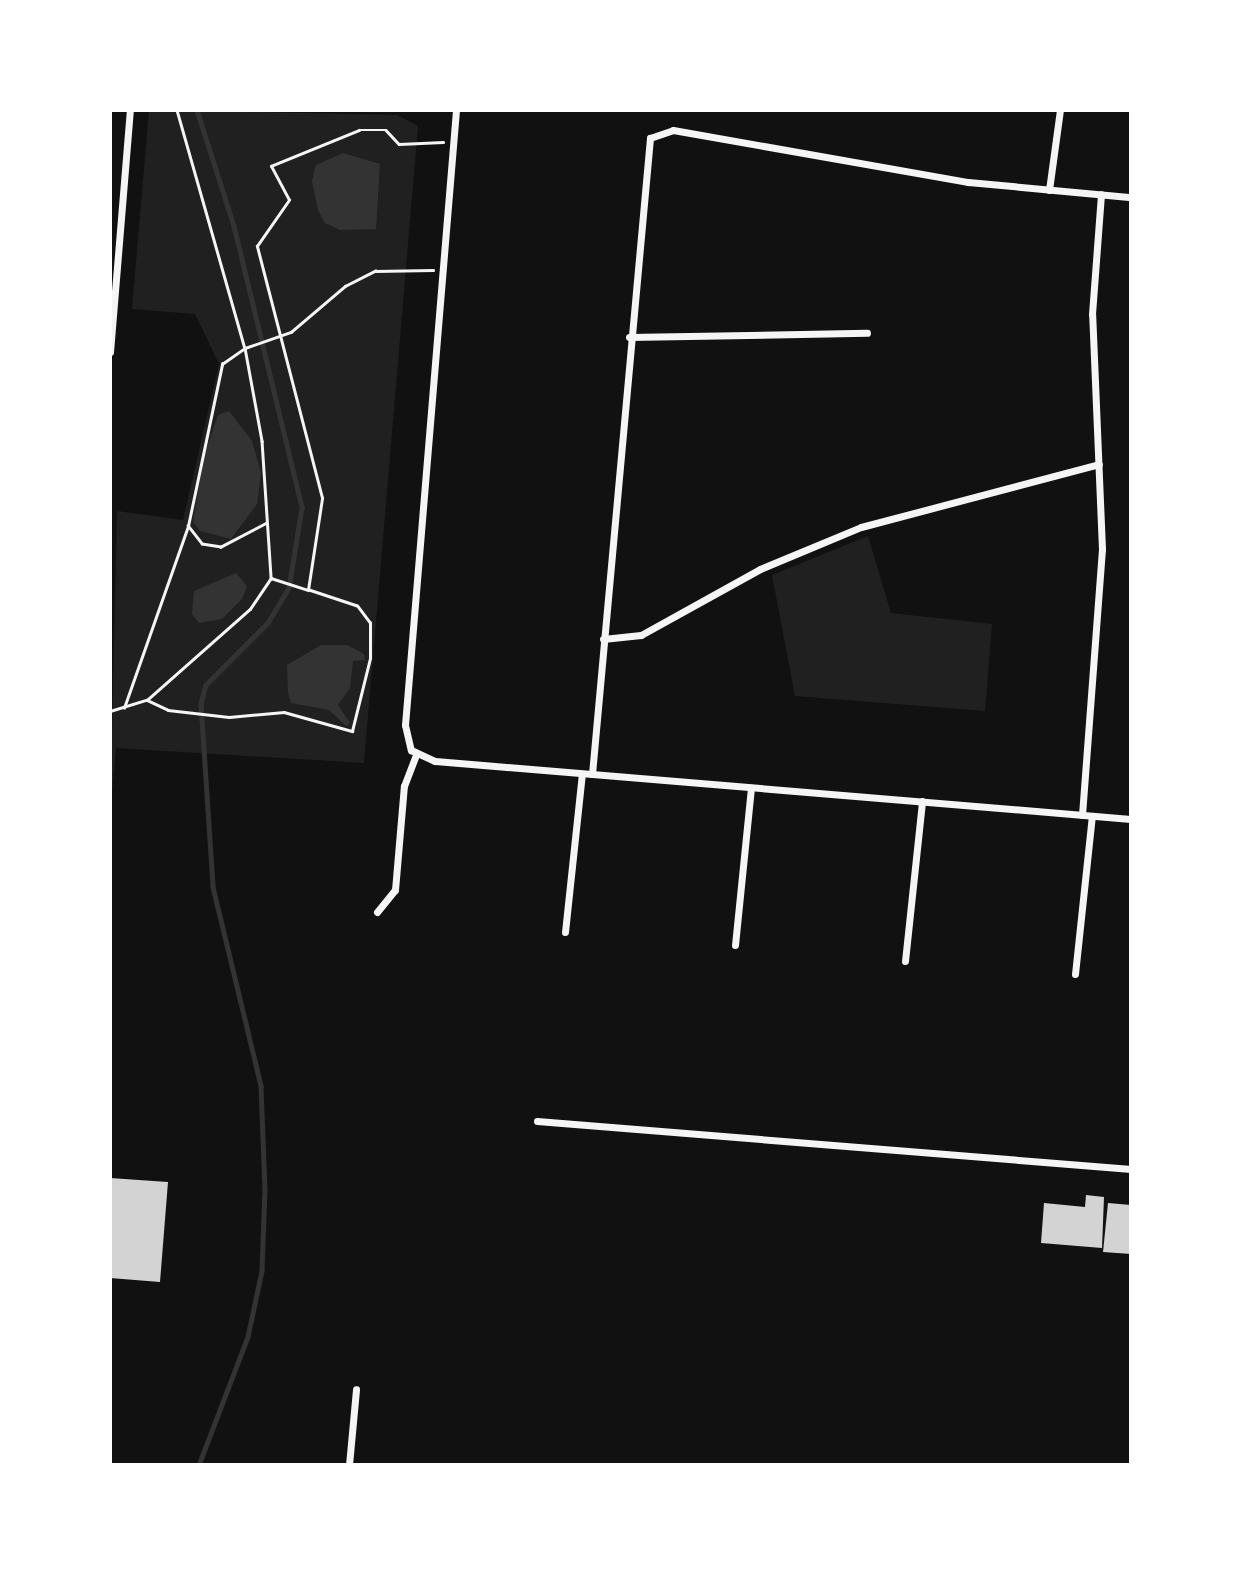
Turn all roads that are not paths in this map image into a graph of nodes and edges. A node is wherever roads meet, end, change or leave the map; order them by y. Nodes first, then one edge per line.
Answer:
1 (130, 110) edge
2 (456, 110) edge
3 (1060, 110) edge
4 (1049, 190) junction
5 (1101, 194) junction
6 (1131, 197) edge
7 (867, 333) dead end
8 (629, 337) junction
9 (110, 352) edge
10 (1099, 464) junction
11 (603, 639) junction
12 (416, 754) junction
13 (582, 774) junction
14 (593, 774) junction
15 (751, 788) junction
16 (922, 802) junction
17 (1082, 815) junction
18 (1092, 816) junction
19 (1131, 820) edge
20 (377, 912) dead end
21 (565, 932) dead end
22 (735, 944) dead end
23 (905, 961) dead end
24 (1075, 974) dead end
25 (537, 1121) dead end
26 (1131, 1169) edge
27 (356, 1389) dead end
28 (349, 1465) edge

1 - 9 street
2 - 12 street
3 - 4 street
4 - 5 street
4 - 8 street
5 - 6 street
5 - 10 street
7 - 8 street
8 - 11 street
10 - 11 street
10 - 17 street
11 - 14 street
12 - 13 street
12 - 20 street
13 - 14 street
13 - 21 street
14 - 15 street
15 - 16 street
15 - 22 street
16 - 17 street
16 - 23 street
17 - 18 street
18 - 19 street
18 - 24 street
25 - 26 street
27 - 28 street

